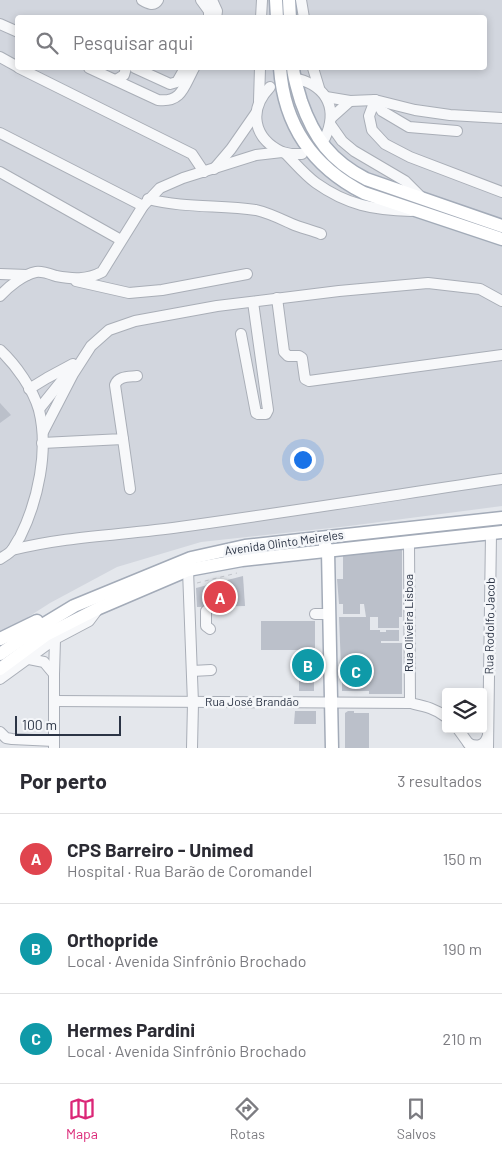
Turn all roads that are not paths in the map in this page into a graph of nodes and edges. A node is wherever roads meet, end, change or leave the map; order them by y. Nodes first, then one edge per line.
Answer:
1 (142, 0) edge
2 (158, 0) edge
3 (201, 0) edge
4 (212, 0) edge
5 (262, 0) edge
6 (276, 0) edge
7 (289, 0) edge
8 (301, 0) edge
9 (209, 15) edge
10 (216, 15) edge
11 (261, 15) edge
12 (277, 15) edge
13 (290, 15) edge
14 (304, 15) edge
15 (0, 24) edge
16 (15, 31) edge
17 (0, 57) edge
18 (15, 65) edge
19 (24, 70) edge
20 (96, 70) edge
21 (125, 70) edge
22 (139, 70) edge
23 (184, 70) edge
24 (193, 70) edge
25 (260, 70) edge
26 (280, 70) edge
27 (314, 70) edge
28 (296, 73) edge
29 (110, 74) edge
30 (270, 87) dead end
31 (319, 88) junction
32 (326, 97) junction
33 (375, 100) junction
34 (350, 101) junction
35 (257, 108) junction
36 (502, 118) edge
37 (331, 121) junction
38 (457, 131) dead end
39 (0, 132) edge
40 (325, 138) dead end
41 (284, 153) junction
42 (302, 154) dead end
43 (209, 171) junction
44 (0, 172) edge
45 (502, 192) edge
46 (146, 202) junction
47 (422, 205) junction
48 (502, 226) edge
49 (321, 234) dead end
50 (502, 238) edge
51 (121, 240) junction
52 (0, 274) edge
53 (247, 274) dead end
54 (27, 275) junction
55 (66, 278) junction
56 (0, 295) edge
57 (277, 298) junction
58 (502, 301) edge
59 (253, 302) junction
60 (241, 334) dead end
61 (92, 346) junction
62 (1, 349) edge
63 (502, 355) edge
64 (76, 363) junction
65 (137, 376) dead end
66 (30, 389) junction
67 (39, 409) junction
68 (42, 432) junction
69 (123, 439) junction
70 (42, 443) junction
71 (502, 478) edge
72 (130, 489) dead end
73 (502, 518) edge
74 (497, 533) edge
75 (322, 538) junction
76 (409, 543) junction
77 (12, 550) junction
78 (328, 551) junction
79 (0, 559) edge
80 (188, 570) junction
81 (74, 606) junction
82 (189, 611) junction
83 (315, 614) dead end
84 (329, 614) junction
85 (210, 629) dead end
86 (46, 634) junction
87 (0, 639) edge
88 (0, 654) edge
89 (29, 659) junction
90 (0, 669) edge
91 (211, 670) dead end
92 (192, 671) junction
93 (54, 674) junction
94 (0, 679) edge
95 (54, 702) junction
96 (331, 702) junction
97 (193, 703) junction
98 (410, 704) junction
99 (442, 714) edge
100 (0, 732) edge
101 (461, 733) edge
102 (488, 734) junction
103 (54, 745) edge
104 (470, 745) edge
105 (192, 748) edge
106 (332, 748) edge
107 (488, 748) edge

1 - 2 street
3 - 9 street
4 - 10 street
5 - 11 street
6 - 12 main road
7 - 13 main road
8 - 14 street
15 - 16 street
17 - 18 street
19 - 43 street
20 - 29 street
21 - 29 street
22 - 23 street
24 - 29 street
25 - 35 street
26 - 47 main road
27 - 31 street
28 - 31 street
28 - 47 main road
30 - 35 street
31 - 32 street
32 - 34 street
32 - 37 street
33 - 34 street
33 - 36 street
33 - 38 street
33 - 45 street
34 - 37 street
35 - 41 street
35 - 43 street
37 - 40 street
37 - 47 street
39 - 46 street
41 - 42 street
41 - 43 street
41 - 47 street
43 - 46 street
44 - 51 street
46 - 49 street
46 - 51 street
47 - 48 main road
47 - 50 main road
51 - 55 street
52 - 54 street
53 - 55 street
54 - 55 street
54 - 56 street
57 - 58 street
57 - 59 street
57 - 63 street
59 - 60 street
59 - 61 street
61 - 64 street
61 - 68 street
62 - 66 street
64 - 66 street
64 - 67 street
65 - 69 street
66 - 67 street
67 - 68 street
68 - 70 street
69 - 70 street
69 - 72 street
70 - 77 street
71 - 77 street
73 - 75 main road, Avenida Olinto Meireles
74 - 76 main road, Avenida Olinto Meireles
74 - 102 street, Rua Rodolfo Jacob
75 - 78 main road
75 - 81 main road, Avenida Olinto Meireles
76 - 78 main road, Avenida Olinto Meireles
76 - 98 street, Rua Oliveira Lisboa
77 - 79 street
78 - 80 main road, Avenida Olinto Meireles
78 - 84 main road
80 - 82 street
80 - 86 main road, Avenida Olinto Meireles
81 - 86 main road, Avenida Olinto Meireles
81 - 87 main road, Avenida Olinto Meireles
82 - 85 street
82 - 92 street
83 - 84 street
84 - 96 main road
86 - 88 main road
86 - 89 street, Avenida Olinto Meireles
86 - 90 main road
86 - 93 street
89 - 93 street
89 - 94 street, Avenida Olinto Meireles
91 - 92 street
92 - 97 street
93 - 95 street
95 - 97 street, Rua José Brandão
95 - 103 street
96 - 97 street, Rua José Brandão
96 - 98 street, Rua José Brandão
96 - 106 main road
97 - 105 street
98 - 99 street, Rua José Brandão
100 - 103 street
101 - 104 street
102 - 104 street
102 - 107 street, Rua Rodolfo Jacob

